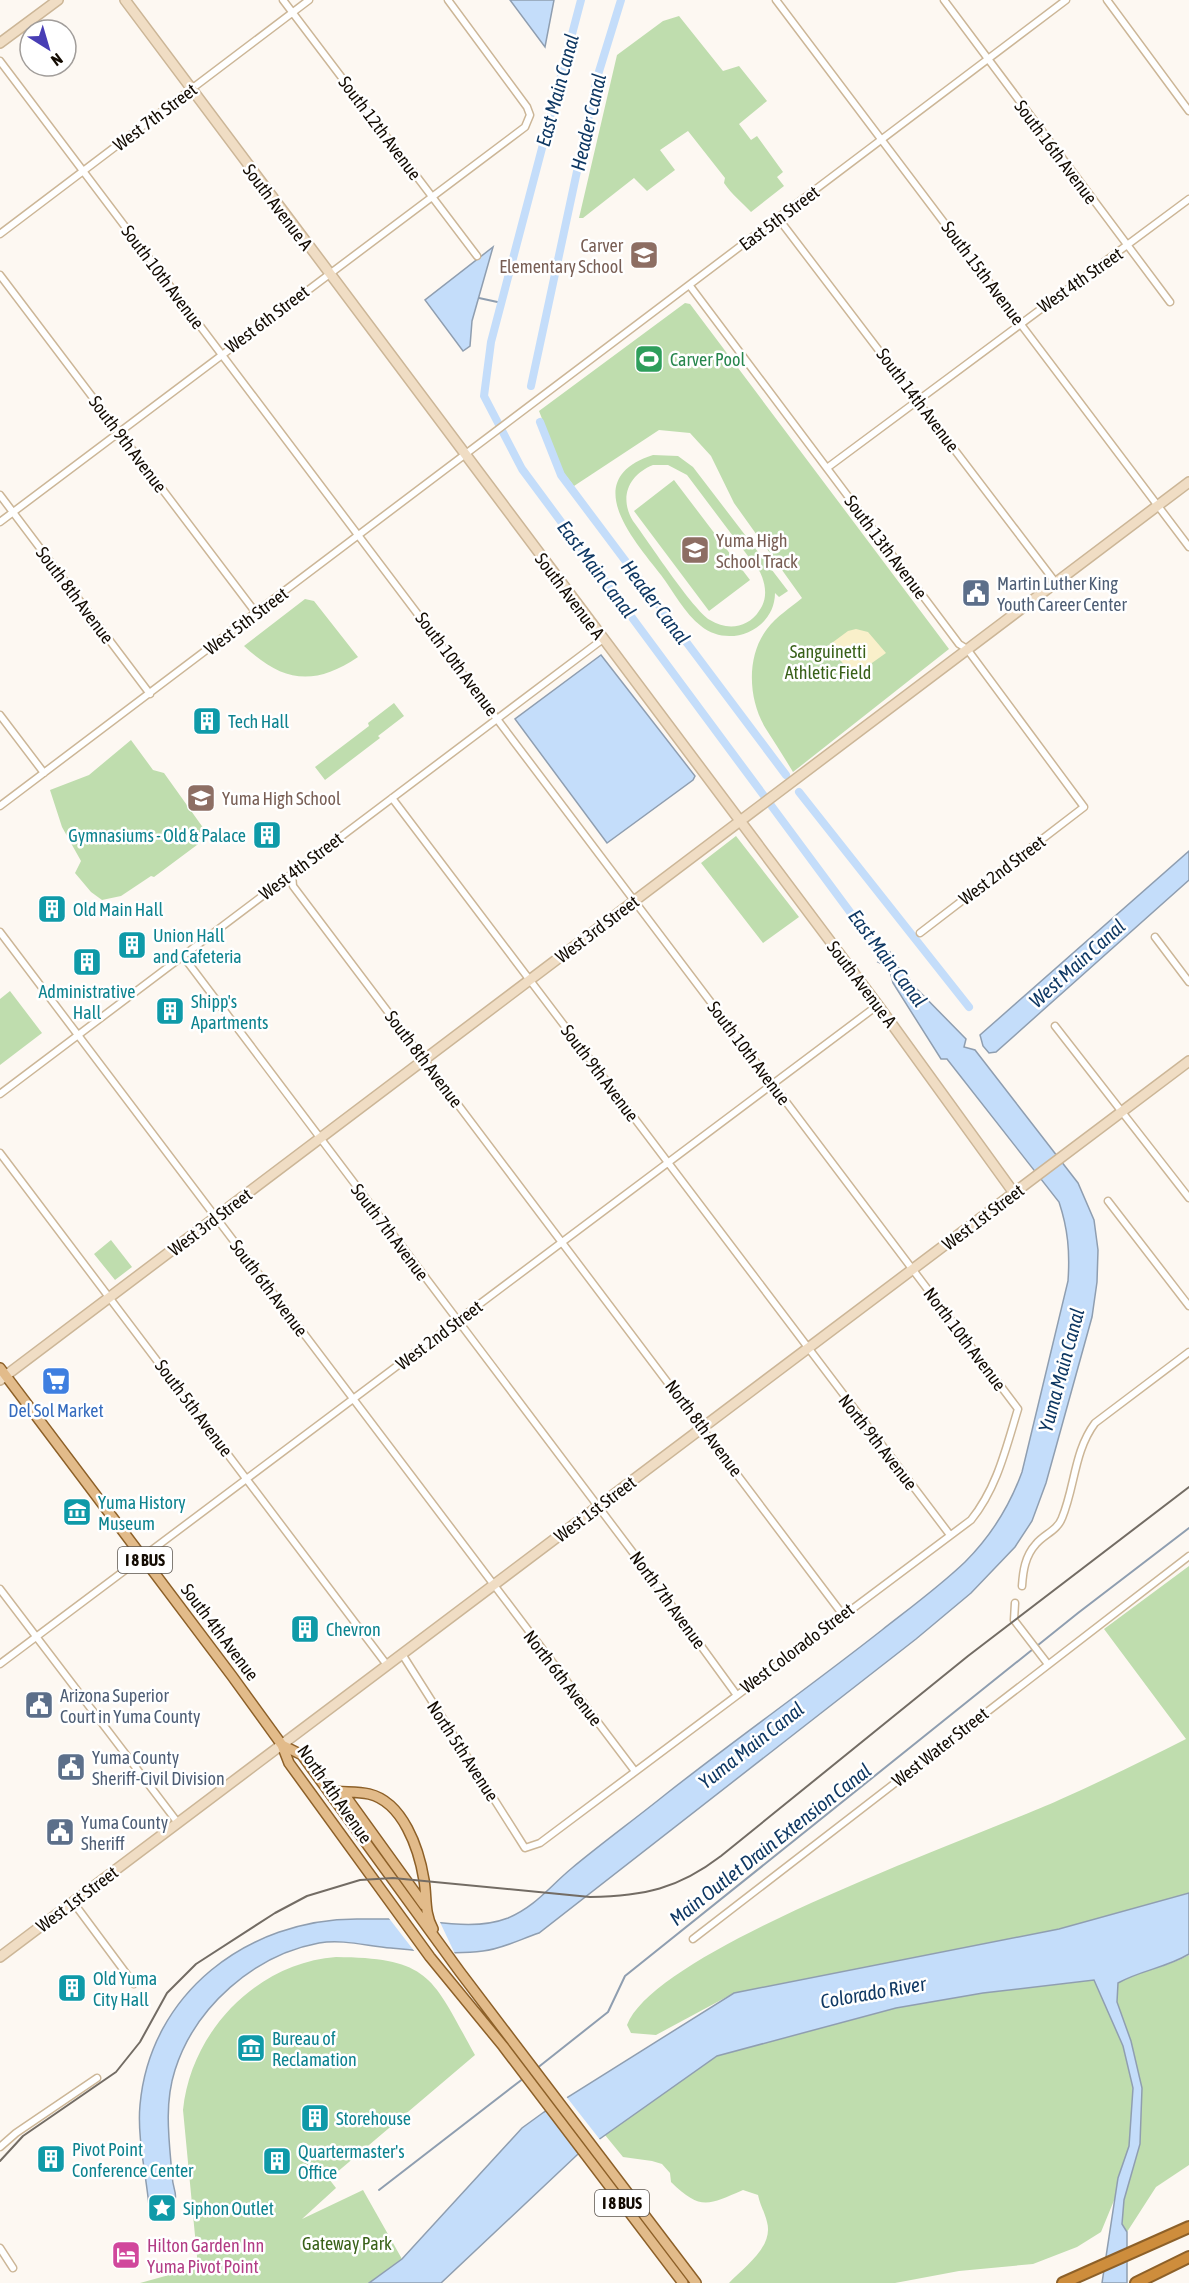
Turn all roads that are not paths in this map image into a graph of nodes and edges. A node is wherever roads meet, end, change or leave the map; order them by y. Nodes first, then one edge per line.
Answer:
1 (58, 0) edge
2 (125, 0) edge
3 (284, 0) edge
4 (309, 0) edge
5 (447, 0) edge
6 (776, 0) edge
7 (944, 0) edge
8 (1066, 0) edge
9 (1107, 0) edge
10 (293, 12) junction
11 (0, 44) edge
12 (0, 60) edge
13 (987, 60) junction
14 (190, 90) junction
15 (1189, 111) edge
16 (883, 141) junction
17 (84, 171) junction
18 (431, 196) junction
19 (1189, 199) edge
20 (778, 218) junction
21 (0, 234) edge
22 (1128, 246) junction
23 (477, 256) dead end
24 (328, 274) junction
25 (0, 275) edge
26 (690, 286) junction
27 (1170, 302) dead end
28 (1020, 323) junction
29 (220, 354) junction
30 (918, 399) junction
31 (118, 432) junction
32 (492, 436) joint
33 (465, 456) junction
34 (827, 468) junction
35 (1189, 482) edge
36 (0, 495) edge
37 (1158, 505) junction
38 (13, 512) junction
39 (0, 522) edge
40 (359, 536) junction
41 (1189, 547) edge
42 (1056, 583) junction
43 (256, 614) junction
44 (603, 639) junction
45 (968, 649) junction
46 (150, 694) junction
47 (0, 715) edge
48 (498, 718) junction
49 (44, 773) junction
50 (392, 798) junction
51 (0, 806) edge
52 (1084, 807) joint
53 (739, 822) junction
54 (292, 874) junction
55 (635, 900) junction
56 (0, 932) edge
57 (920, 933) dead end
58 (1155, 937) dead end
59 (183, 956) junction
60 (529, 980) junction
61 (1189, 982) edge
62 (878, 1005) junction
63 (1055, 1026) dead end
64 (78, 1036) junction
65 (425, 1059) junction
66 (1189, 1061) edge
67 (773, 1084) junction
68 (0, 1094) edge
69 (1123, 1110) junction
70 (319, 1139) junction
71 (0, 1153) edge
72 (667, 1164) junction
73 (1014, 1193) junction
74 (1189, 1198) edge
75 (1108, 1201) dead end
76 (216, 1217) junction
77 (562, 1243) junction
78 (912, 1270) junction
79 (110, 1297) junction
80 (1189, 1306) edge
81 (458, 1321) junction
82 (807, 1349) junction
83 (1189, 1352) edge
84 (2, 1375) edge
85 (353, 1400) junction
86 (1018, 1409) joint
87 (703, 1427) junction
88 (247, 1479) junction
89 (598, 1506) junction
90 (950, 1535) junction
91 (1189, 1556) edge
92 (143, 1557) junction
93 (493, 1586) junction
94 (1022, 1586) dead end
95 (0, 1589) edge
96 (1015, 1603) dead end
97 (843, 1615) junction
98 (36, 1637) junction
99 (402, 1654) junction
100 (1047, 1663) junction
101 (0, 1664) edge
102 (387, 1665) junction
103 (736, 1694) junction
104 (282, 1745) junction
105 (634, 1770) junction
106 (328, 1790) junction
107 (344, 1794) junction
108 (178, 1823) junction
109 (525, 1848) joint
110 (73, 1902) junction
111 (426, 1907) junction
112 (426, 1922) junction
113 (693, 1939) dead end
114 (0, 1957) edge
115 (134, 1984) dead end
116 (97, 2078) dead end
117 (0, 2147) edge
118 (1189, 2227) edge
119 (0, 2248) edge
120 (1189, 2257) edge
121 (13, 2268) dead end
122 (682, 2276) edge
123 (1068, 2281) edge
124 (696, 2283) edge
125 (1056, 2283) edge
126 (1136, 2283) edge

1 - 11 main road
2 - 14 main road, South Avenue A
3 - 10 street, South 12th Avenue
4 - 10 street, West 7th Street
5 - 18 street, West 6th Street
6 - 16 street, South 15th Avenue
7 - 13 street, South 16th Avenue
8 - 13 street, East 5th Street
9 - 15 street
10 - 14 street, West 7th Street
10 - 18 street, South 12th Avenue
12 - 17 street, South 10th Avenue
13 - 16 street, East 5th Street
13 - 22 street, South 16th Avenue
14 - 17 street, West 7th Street
14 - 24 main road, South Avenue A
16 - 20 street, East 5th Street
16 - 28 street, South 15th Avenue
17 - 21 street, West 7th Street
17 - 29 street, South 10th Avenue
18 - 23 street, South 12th Avenue
18 - 24 street, West 6th Street
19 - 22 street, West 4th Street
20 - 26 street, East 5th Street
20 - 30 street, South 14th Avenue
22 - 27 street, South 16th Avenue
22 - 28 street, West 4th Street
24 - 29 street, West 6th Street
24 - 33 main road, South Avenue A
25 - 31 street, South 9th Avenue
26 - 32 street, East 5th Street
26 - 34 street, South 13th Avenue
28 - 30 street, West 4th Street
28 - 37 street, South 15th Avenue
29 - 31 street, West 6th Street
29 - 40 street, South 10th Avenue
30 - 34 street, West 4th Street
30 - 42 street, South 14th Avenue
31 - 38 street, West 6th Street
31 - 43 street, South 9th Avenue
32 - 33 street, West 5th Street
33 - 40 street, West 5th Street
33 - 44 main road, South Avenue A
34 - 45 street, South 13th Avenue
35 - 37 main road, West 3rd Street
36 - 38 street, South 8th Avenue
37 - 41 street, South 15th Avenue
37 - 42 main road, West 3rd Street
38 - 39 street, West 6th Street
38 - 46 street, South 8th Avenue
40 - 43 street, West 5th Street
40 - 48 street, South 10th Avenue
42 - 45 main road, West 3rd Street
43 - 46 street, West 5th Street
44 - 48 street, West 4th Street
44 - 53 main road, South Avenue A
45 - 52 street, South 13th Avenue
45 - 53 main road, West 3rd Street
46 - 49 street, West 5th Street
47 - 49 street
48 - 50 street, West 4th Street
48 - 55 street, South 10th Avenue
49 - 51 street, West 5th Street
50 - 54 street, West 4th Street
50 - 60 street, South 9th Avenue
52 - 57 street, West 2nd Street
53 - 55 main road, West 3rd Street
53 - 62 main road, South Avenue A
54 - 59 street, West 4th Street
54 - 65 street, South 8th Avenue
55 - 60 main road, West 3rd Street
55 - 67 street, South 10th Avenue
56 - 64 street, South 6th Avenue
58 - 61 street
59 - 64 street, West 4th Street
59 - 70 street, South 7th Avenue
60 - 65 main road, West 3rd Street
60 - 72 street, South 9th Avenue
62 - 67 street, West 2nd Street
62 - 73 main road, South Avenue A
63 - 69 street
64 - 68 street, West 4th Street
64 - 76 street, South 6th Avenue
65 - 70 main road, West 3rd Street
65 - 77 street, South 8th Avenue
66 - 69 main road, West 1st Street
67 - 72 street, West 2nd Street
67 - 78 street, South 10th Avenue
69 - 73 main road, West 1st Street
69 - 74 street
70 - 76 main road, West 3rd Street
70 - 81 street, South 7th Avenue
71 - 79 street, South 5th Avenue
72 - 77 street, West 2nd Street
72 - 82 street, South 9th Avenue
73 - 78 main road, West 1st Street
75 - 80 street
76 - 79 main road, West 3rd Street
76 - 85 street, South 6th Avenue
77 - 81 street, West 2nd Street
77 - 87 street, North 8th Avenue
78 - 82 main road, West 1st Street
78 - 86 street, North 10th Avenue
79 - 84 main road, West 3rd Street
79 - 88 street, South 5th Avenue
81 - 85 street, West 2nd Street
81 - 89 street, South 7th Avenue
82 - 87 main road, West 1st Street
82 - 90 street, North 9th Avenue
83 - 94 street
84 - 92 main road, South 4th Avenue / I 8 BUS
85 - 88 street, West 2nd Street
85 - 93 street, South 6th Avenue
86 - 90 street, West Colorado Street
87 - 89 main road, West 1st Street
87 - 97 street, North 8th Avenue
88 - 92 street, West 2nd Street
88 - 102 street, South 5th Avenue
89 - 93 main road, West 1st Street
89 - 103 street, North 7th Avenue
90 - 97 street, West Colorado Street
91 - 100 street, West Water Street
92 - 98 street, West 2nd Street
92 - 104 main road, South 4th Avenue / I 8 BUS
93 - 99 main road, West 1st Street
93 - 105 street, North 6th Avenue
95 - 98 street
96 - 100 street
97 - 103 street, West Colorado Street
98 - 101 street, West 2nd Street
98 - 108 street
99 - 102 main road, West 1st Street
99 - 109 street, North 5th Avenue
100 - 113 street, West Water Street
102 - 104 main road, West 1st Street
103 - 105 street, West Colorado Street
104 - 106 main road, North 4th Avenue / I 8 BUS
104 - 108 main road, West 1st Street
104 - 122 main road, North 4th Avenue / I 8 BUS
105 - 109 street, West Colorado Street
106 - 107 main road
106 - 112 main road, North 4th Avenue / I 8 BUS
107 - 111 main road
107 - 111 main road
108 - 110 main road, West 1st Street
110 - 114 main road, West 1st Street
110 - 115 street
111 - 112 main road
112 - 122 main road, North 4th Avenue / I 8 BUS
116 - 117 street
118 - 123 highway
119 - 121 street
120 - 126 highway
122 - 124 main road, I 8 BUS
123 - 125 highway

